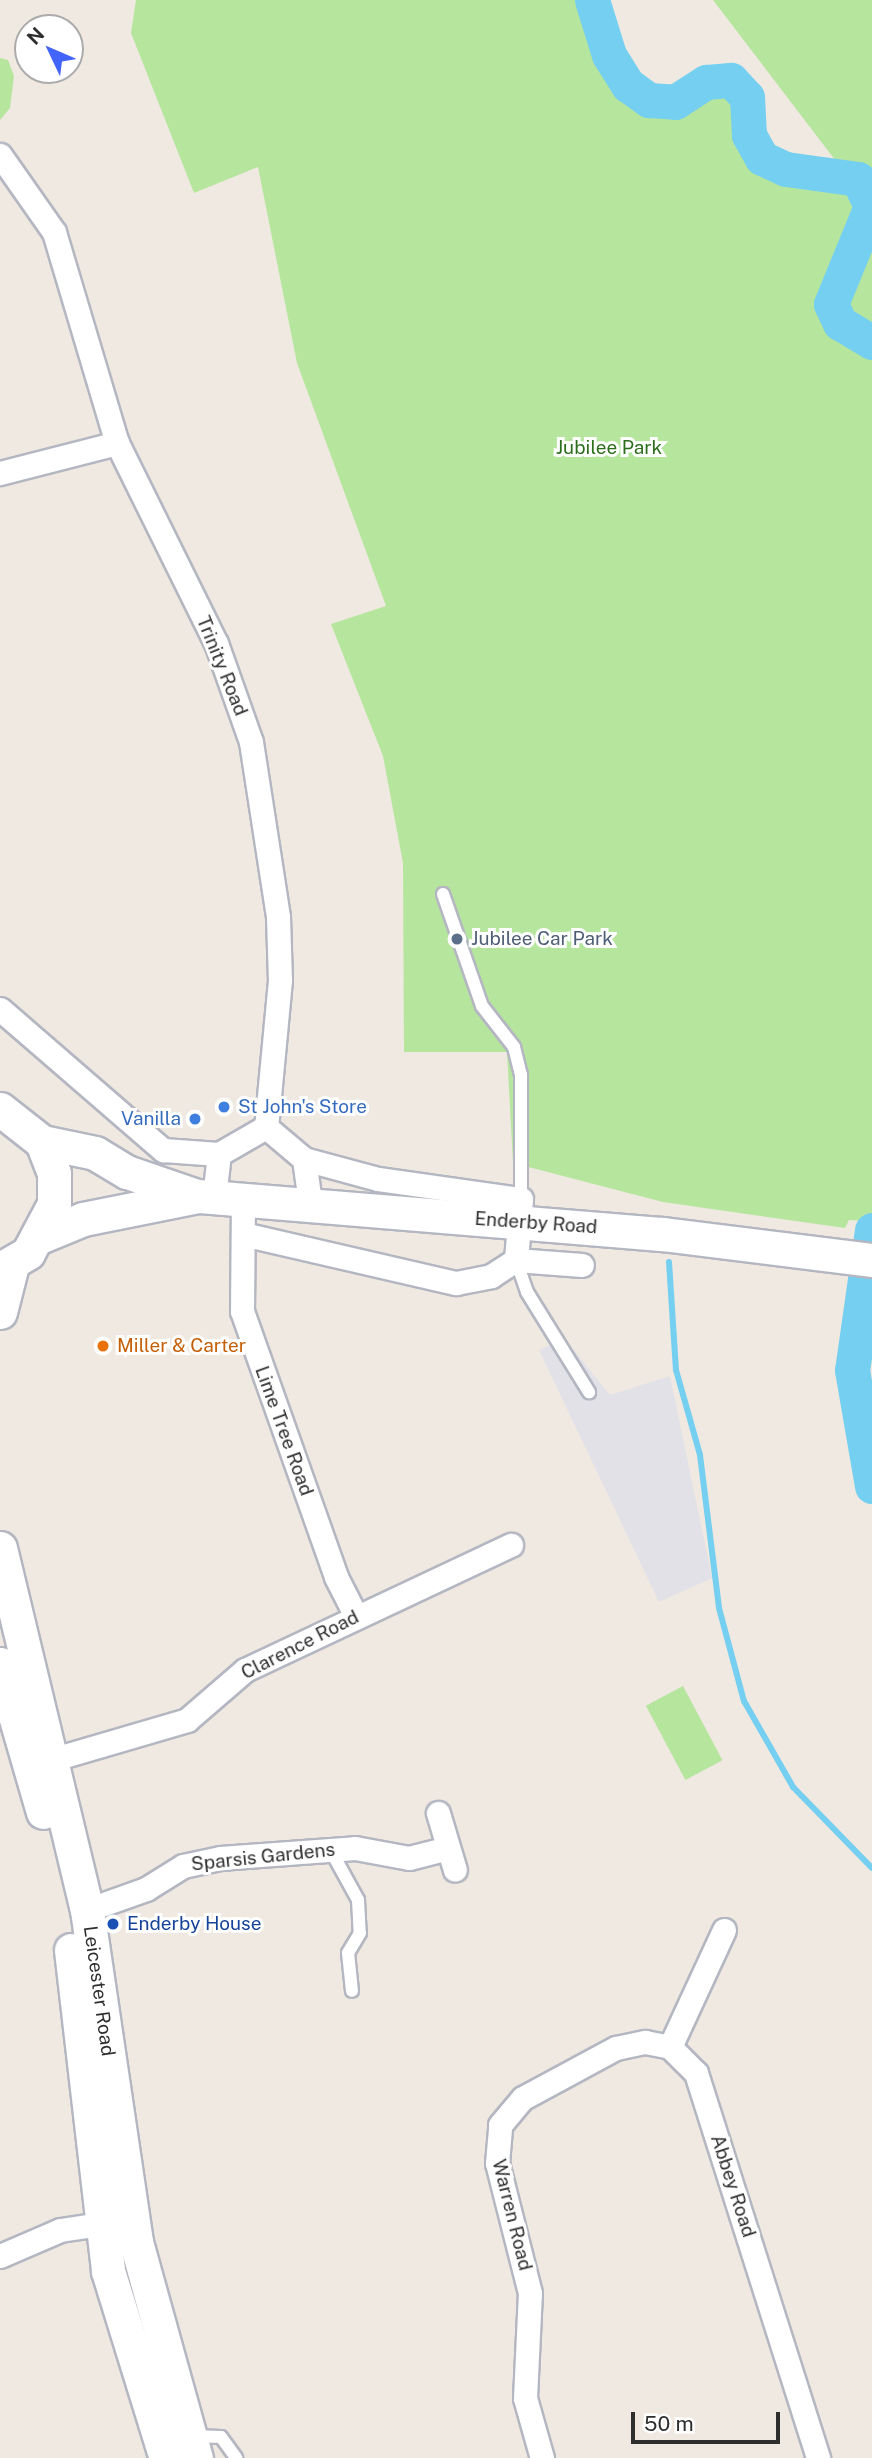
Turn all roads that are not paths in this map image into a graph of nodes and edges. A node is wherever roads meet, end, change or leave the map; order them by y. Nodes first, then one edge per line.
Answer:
1 (0, 155) edge
2 (117, 443) junction
3 (0, 473) edge
4 (443, 894) dead end
5 (0, 1009) edge
6 (4, 1106) edge
7 (266, 1127) junction
8 (42, 1142) junction
9 (219, 1154) junction
10 (304, 1159) junction
11 (218, 1197) junction
12 (310, 1202) junction
13 (520, 1211) junction
14 (243, 1234) junction
15 (42, 1236) junction
16 (516, 1259) junction
17 (872, 1261) edge
18 (582, 1265) dead end
19 (6, 1267) edge
20 (0, 1312) edge
21 (589, 1392) dead end
22 (511, 1545) dead end
23 (0, 1548) edge
24 (356, 1616) junction
25 (0, 1664) edge
26 (54, 1759) junction
27 (438, 1813) dead end
28 (330, 1849) junction
29 (87, 1910) junction
30 (724, 1930) dead end
31 (352, 1991) dead end
32 (670, 2048) junction
33 (100, 2224) junction
34 (0, 2256) edge
35 (183, 2451) edge
36 (236, 2458) edge
37 (541, 2458) edge
38 (818, 2458) edge

1 - 2 street, Trinity Road
2 - 3 street
2 - 7 street, Trinity Road
4 - 13 lane
5 - 9 street
6 - 8 main road
7 - 9 street
7 - 10 street
8 - 11 main road, Enderby Road
8 - 15 main road
9 - 11 street, Lime Tree Road
10 - 12 street
10 - 13 street
11 - 12 main road, Enderby Road
11 - 14 street, Lime Tree Road
11 - 15 main road, Enderby Road
12 - 13 main road, Enderby Road
13 - 16 street
13 - 17 main road, Enderby Road
14 - 16 street
14 - 24 street, Lime Tree Road
15 - 19 main road
16 - 18 street
16 - 21 lane
19 - 20 main road
22 - 24 street, Clarence Road
23 - 26 main road, Leicester Road
24 - 26 street, Clarence Road
25 - 33 main road, Leicester Road
26 - 29 main road, Leicester Road
27 - 28 street, Sparsis Gardens
28 - 29 street, Sparsis Gardens
28 - 31 lane
29 - 35 main road, Leicester Road
30 - 32 street
32 - 37 street, Warren Road
32 - 38 street, Abbey Road
33 - 34 street
33 - 35 main road, Leicester Road
35 - 36 lane

